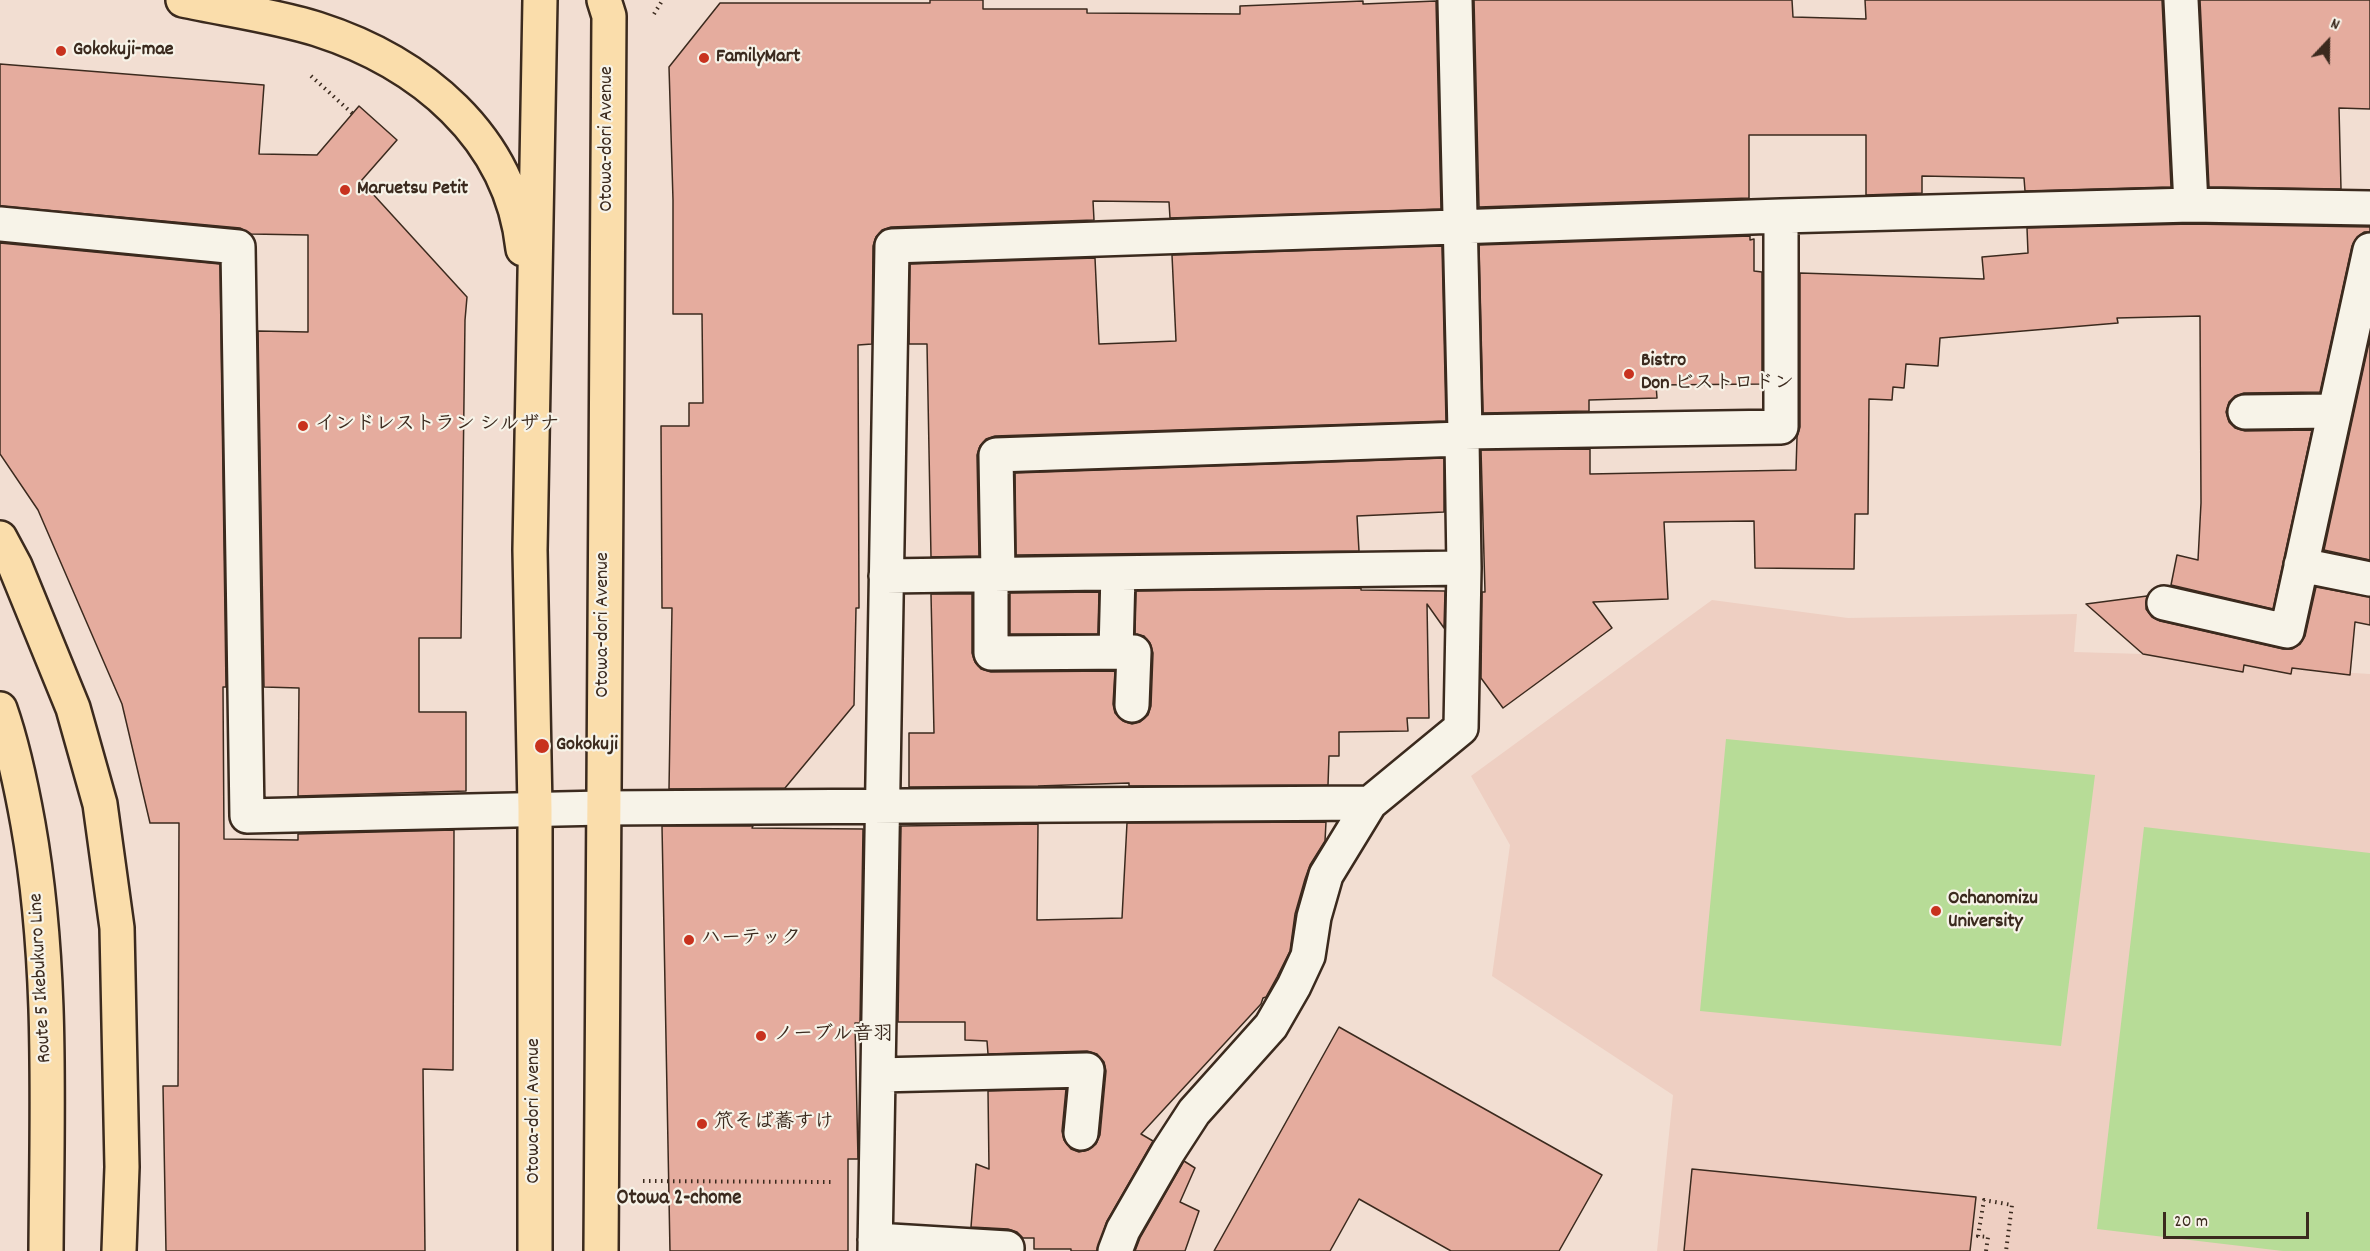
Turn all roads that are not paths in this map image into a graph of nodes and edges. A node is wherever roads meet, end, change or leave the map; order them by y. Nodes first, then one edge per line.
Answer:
1 (183, 0) edge
2 (540, 0) edge
3 (604, 0) edge
4 (1455, 0) edge
5 (2181, 0) edge
6 (2191, 205) junction
7 (2370, 208) edge
8 (1781, 216) junction
9 (0, 224) edge
10 (1460, 228) junction
11 (2370, 250) edge
12 (535, 355) junction
13 (2335, 411) junction
14 (2245, 412) dead end
15 (1464, 436) junction
16 (0, 538) edge
17 (2301, 565) junction
18 (1464, 568) junction
19 (1118, 573) junction
20 (994, 575) junction
21 (886, 576) junction
22 (2370, 579) edge
23 (2164, 603) dead end
24 (1116, 652) junction
25 (1132, 705) dead end
26 (0, 709) edge
27 (1370, 803) junction
28 (883, 805) junction
29 (603, 808) junction
30 (535, 809) junction
31 (878, 1075) junction
32 (1081, 1133) dead end
33 (875, 1246) edge
34 (1006, 1248) dead end
35 (46, 1251) edge
36 (119, 1251) edge
37 (535, 1251) edge
38 (601, 1251) edge
39 (1115, 1251) edge

1 - 12 main road
2 - 12 main road, Otowa-dori Avenue
3 - 29 main road, Otowa-dori Avenue
4 - 10 street
5 - 6 street
6 - 7 street
6 - 8 street
8 - 10 street
8 - 15 street
9 - 30 street
10 - 15 street
10 - 21 street
11 - 13 street
12 - 30 main road, Otowa-dori Avenue
13 - 14 street
13 - 17 street
15 - 18 street
15 - 20 street
16 - 36 main road
17 - 22 street
17 - 23 street
18 - 19 street
18 - 27 street
19 - 20 street
19 - 24 street
20 - 21 street
20 - 24 street
21 - 28 street
24 - 25 street
26 - 35 main road, Route 5 Ikebukuro Line
27 - 28 street
27 - 39 street
28 - 29 street
28 - 31 street
29 - 30 street
29 - 38 main road, Otowa-dori Avenue
30 - 37 main road, Otowa-dori Avenue
31 - 32 street
31 - 33 street
33 - 34 street

